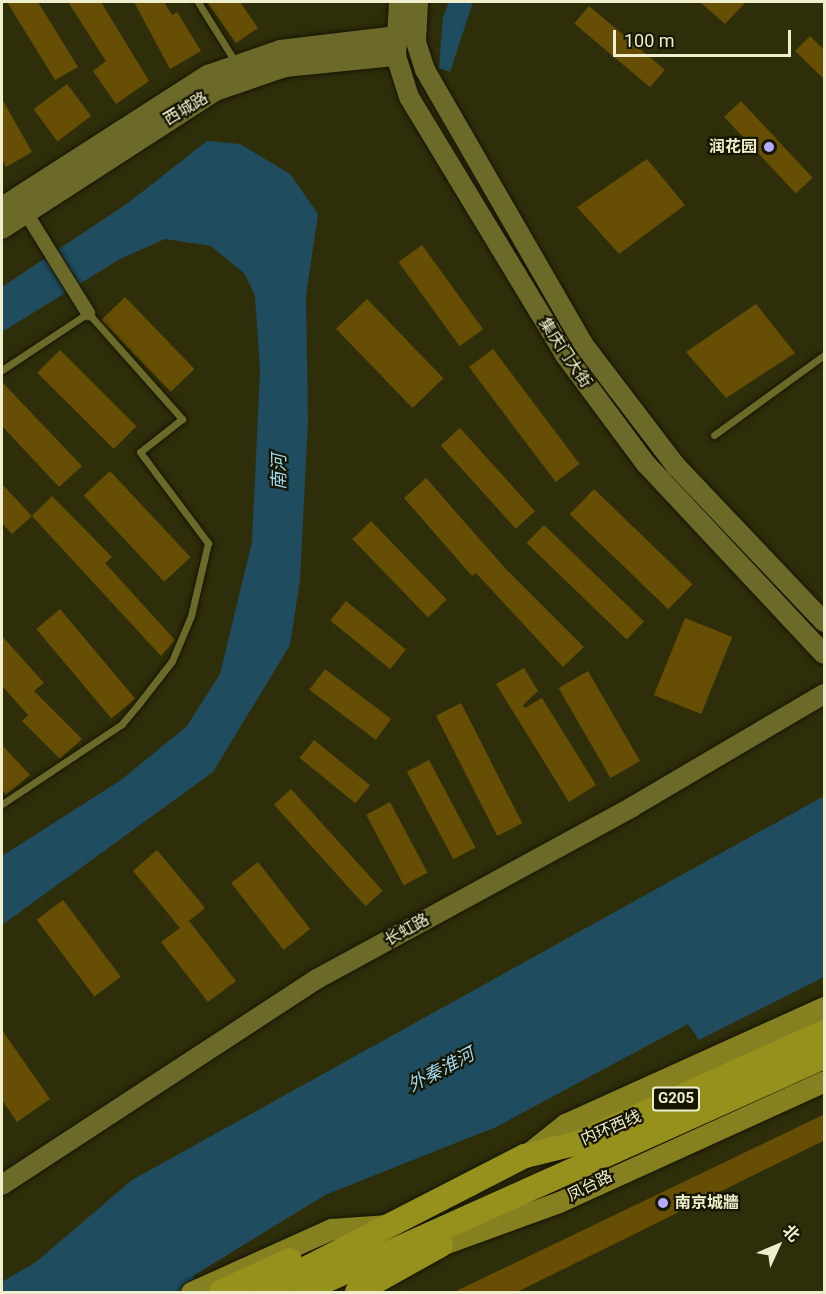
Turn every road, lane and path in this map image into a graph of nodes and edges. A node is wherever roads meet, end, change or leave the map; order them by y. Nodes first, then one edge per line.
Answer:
1 (198, 2) edge
2 (399, 2) edge
3 (418, 2) edge
4 (395, 36) junction
5 (396, 56) junction
6 (237, 65) junction
7 (2, 207) edge
8 (26, 213) junction
9 (2, 229) edge
10 (88, 313) junction
11 (825, 355) edge
12 (2, 370) edge
13 (714, 435) dead end
14 (825, 622) edge
15 (825, 654) edge
16 (825, 694) edge
17 (2, 804) edge
18 (825, 1007) edge
19 (825, 1032) edge
20 (825, 1057) edge
21 (825, 1081) edge
22 (525, 1156) junction
23 (543, 1184) junction
24 (2, 1185) edge
25 (388, 1225) junction
26 (444, 1244) junction
27 (217, 1287) edge
28 (258, 1287) edge
29 (191, 1293) edge
30 (301, 1293) edge
31 (357, 1293) edge

1 - 6 lane
2 - 4 main road, 集庆门大街
3 - 14 main road, 集庆门大街
4 - 5 main road, 集庆门大街
4 - 6 main road, 西城路
5 - 8 main road, 西城路
5 - 15 main road, 集庆门大街
6 - 7 main road, 西城路
8 - 9 main road, 西城路
8 - 10 street
10 - 12 lane
10 - 17 lane
11 - 13 lane
16 - 24 main road, 长虹路
18 - 22 main road
19 - 22 highway, 内环西线 / G205
20 - 23 highway, 内环西线 / G205
21 - 26 main road, 凤台路
22 - 25 highway, 内环西线
23 - 26 highway
23 - 30 highway
25 - 27 main road
25 - 28 highway, 内环西线
26 - 31 highway, 凤台路
27 - 28 highway, 内环西线
27 - 29 main road

